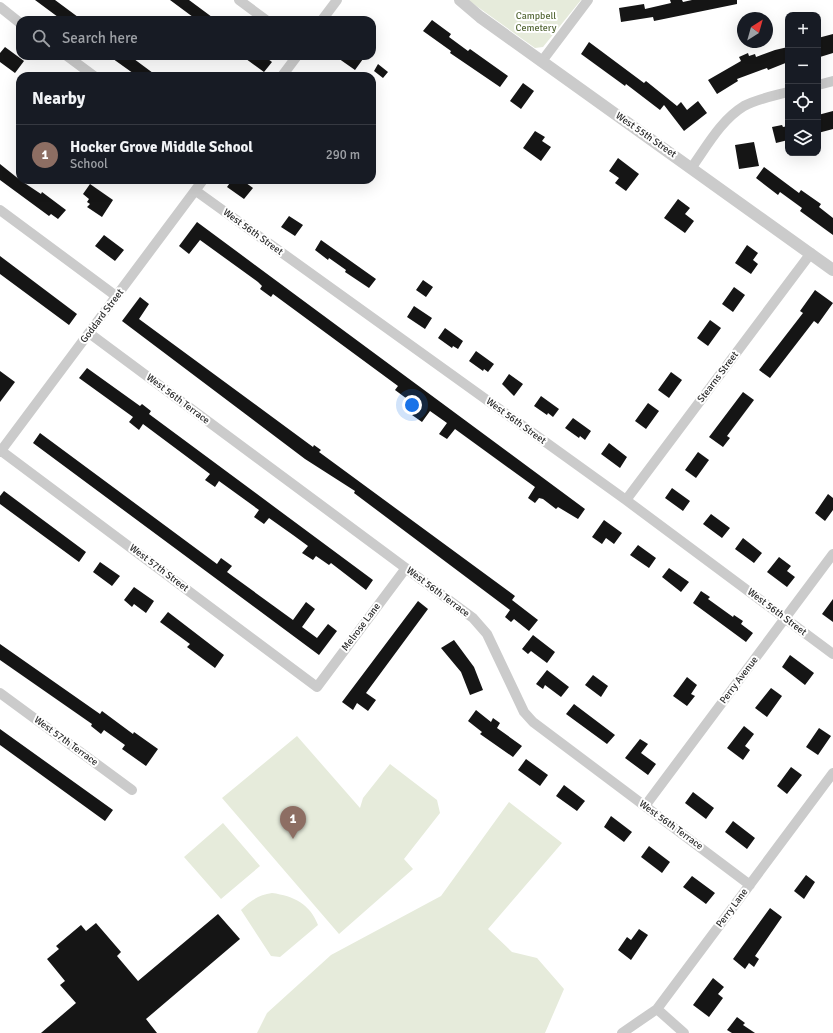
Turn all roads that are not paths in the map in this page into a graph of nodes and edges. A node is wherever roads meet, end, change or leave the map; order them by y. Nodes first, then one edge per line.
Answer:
1 (239, 0) edge
2 (337, 0) edge
3 (460, 0) edge
4 (588, 0) edge
5 (0, 7) edge
6 (261, 16) edge
7 (325, 16) edge
8 (16, 19) edge
9 (72, 60) edge
10 (294, 60) edge
11 (542, 61) junction
12 (89, 72) edge
13 (285, 72) edge
14 (833, 81) edge
15 (821, 84) edge
16 (785, 93) edge
17 (692, 167) junction
18 (201, 184) edge
19 (196, 191) junction
20 (0, 210) edge
21 (811, 253) junction
22 (833, 270) edge
23 (116, 296) junction
24 (89, 333) junction
25 (0, 451) edge
26 (626, 500) junction
27 (833, 554) edge
28 (406, 568) junction
29 (786, 618) junction
30 (833, 654) edge
31 (318, 686) joint
32 (0, 693) edge
33 (833, 773) edge
34 (132, 790) dead end
35 (645, 806) junction
36 (750, 885) junction
37 (657, 1008) junction
38 (622, 1033) edge
39 (684, 1033) edge

1 - 6 street
2 - 7 street
3 - 11 street, West 55th Street
4 - 11 street
5 - 8 street
9 - 12 street
10 - 13 street
11 - 17 street, West 55th Street
14 - 15 street
16 - 17 street
17 - 21 street, West 55th Street
18 - 19 street, Goddard Street
19 - 23 street, Goddard Street
19 - 26 street, West 56th Street
20 - 23 street
21 - 22 street, West 55th Street
21 - 26 street, Stearns Street
23 - 24 street, Goddard Street
24 - 25 street, Goddard Street
24 - 28 street, West 56th Terrace
25 - 31 street, West 57th Street
26 - 29 street, West 56th Street
27 - 29 street, Perry Avenue
28 - 31 street, Melrose Lane
28 - 35 street, West 56th Terrace
29 - 30 street, West 56th Street
29 - 35 street, Perry Avenue
32 - 34 street, West 57th Terrace
33 - 36 street, Perry Lane
35 - 36 street, West 56th Terrace
36 - 37 street, Perry Lane
37 - 38 street, Perry Lane
37 - 39 street

